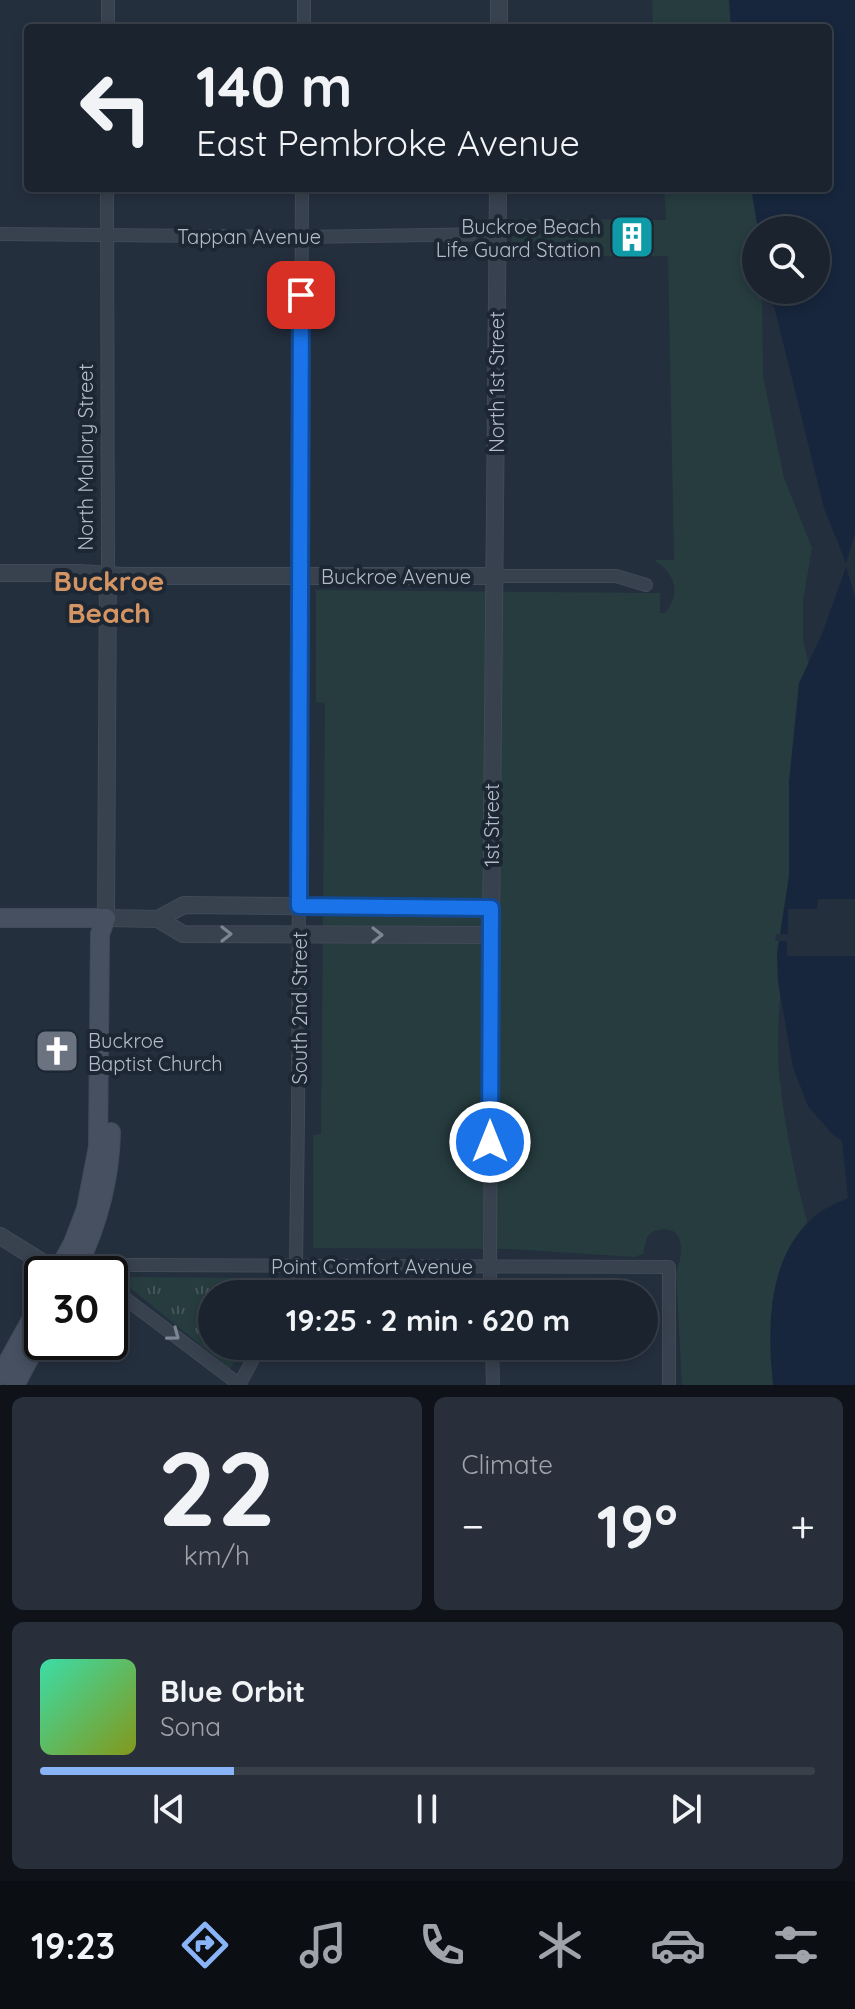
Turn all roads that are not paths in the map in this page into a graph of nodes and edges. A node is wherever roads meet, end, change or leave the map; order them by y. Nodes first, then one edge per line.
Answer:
1 (108, 0) edge
2 (304, 0) edge
3 (499, 0) edge
4 (108, 24) edge
5 (304, 24) edge
6 (499, 24) edge
7 (107, 192) edge
8 (302, 192) edge
9 (498, 192) edge
10 (0, 234) edge
11 (497, 234) junction
12 (107, 235) junction
13 (301, 237) junction
14 (0, 573) edge
15 (108, 575) junction
16 (300, 576) junction
17 (493, 576) junction
18 (646, 585) dead end
19 (299, 906) junction
20 (491, 908) junction
21 (0, 918) edge
22 (106, 918) junction
23 (158, 919) junction
24 (299, 935) junction
25 (491, 935) junction
26 (0, 1236) edge
27 (32, 1256) edge
28 (73, 1256) edge
29 (128, 1265) edge
30 (296, 1265) junction
31 (490, 1266) junction
32 (295, 1280) edge
33 (490, 1280) edge
34 (128, 1301) edge
35 (24, 1333) edge
36 (28, 1360) edge
37 (252, 1360) edge
38 (492, 1360) edge
39 (0, 1376) edge
40 (15, 1385) edge
41 (239, 1385) edge
42 (493, 1385) edge
43 (669, 1385) edge

1 - 4 street
2 - 5 street
3 - 6 street
7 - 12 street, North Mallory Street
8 - 13 street, South 2nd Street
9 - 11 street, North 1st Street
10 - 12 street, Tappan Avenue
11 - 13 street, Tappan Avenue
11 - 17 street, North 1st Street
12 - 13 street, Tappan Avenue
12 - 15 street, North Mallory Street
13 - 16 street, South 2nd Street
14 - 15 street, Buckroe Avenue
15 - 16 street, Buckroe Avenue
15 - 22 street, North Mallory Street
16 - 17 street, Buckroe Avenue
16 - 19 street, South 2nd Street
17 - 18 street, Buckroe Avenue
17 - 20 street, 1st Street
19 - 20 street
19 - 23 street
19 - 24 street, South 2nd Street
20 - 25 street, 1st Street
21 - 22 main road
22 - 23 street
22 - 28 main road, North Mallory Street
23 -> 24 street
24 -> 25 street
24 - 30 street, South 2nd Street
25 - 31 street, 1st Street
26 - 27 street
29 - 30 street, Point Comfort Avenue
30 - 31 street, Point Comfort Avenue
30 - 32 street, South 2nd Street
31 - 33 street, 1st Street
31 - 43 street, Point Comfort Avenue
34 -> 41 street
35 - 39 main road
36 - 40 main road
37 - 41 street
38 - 42 street

